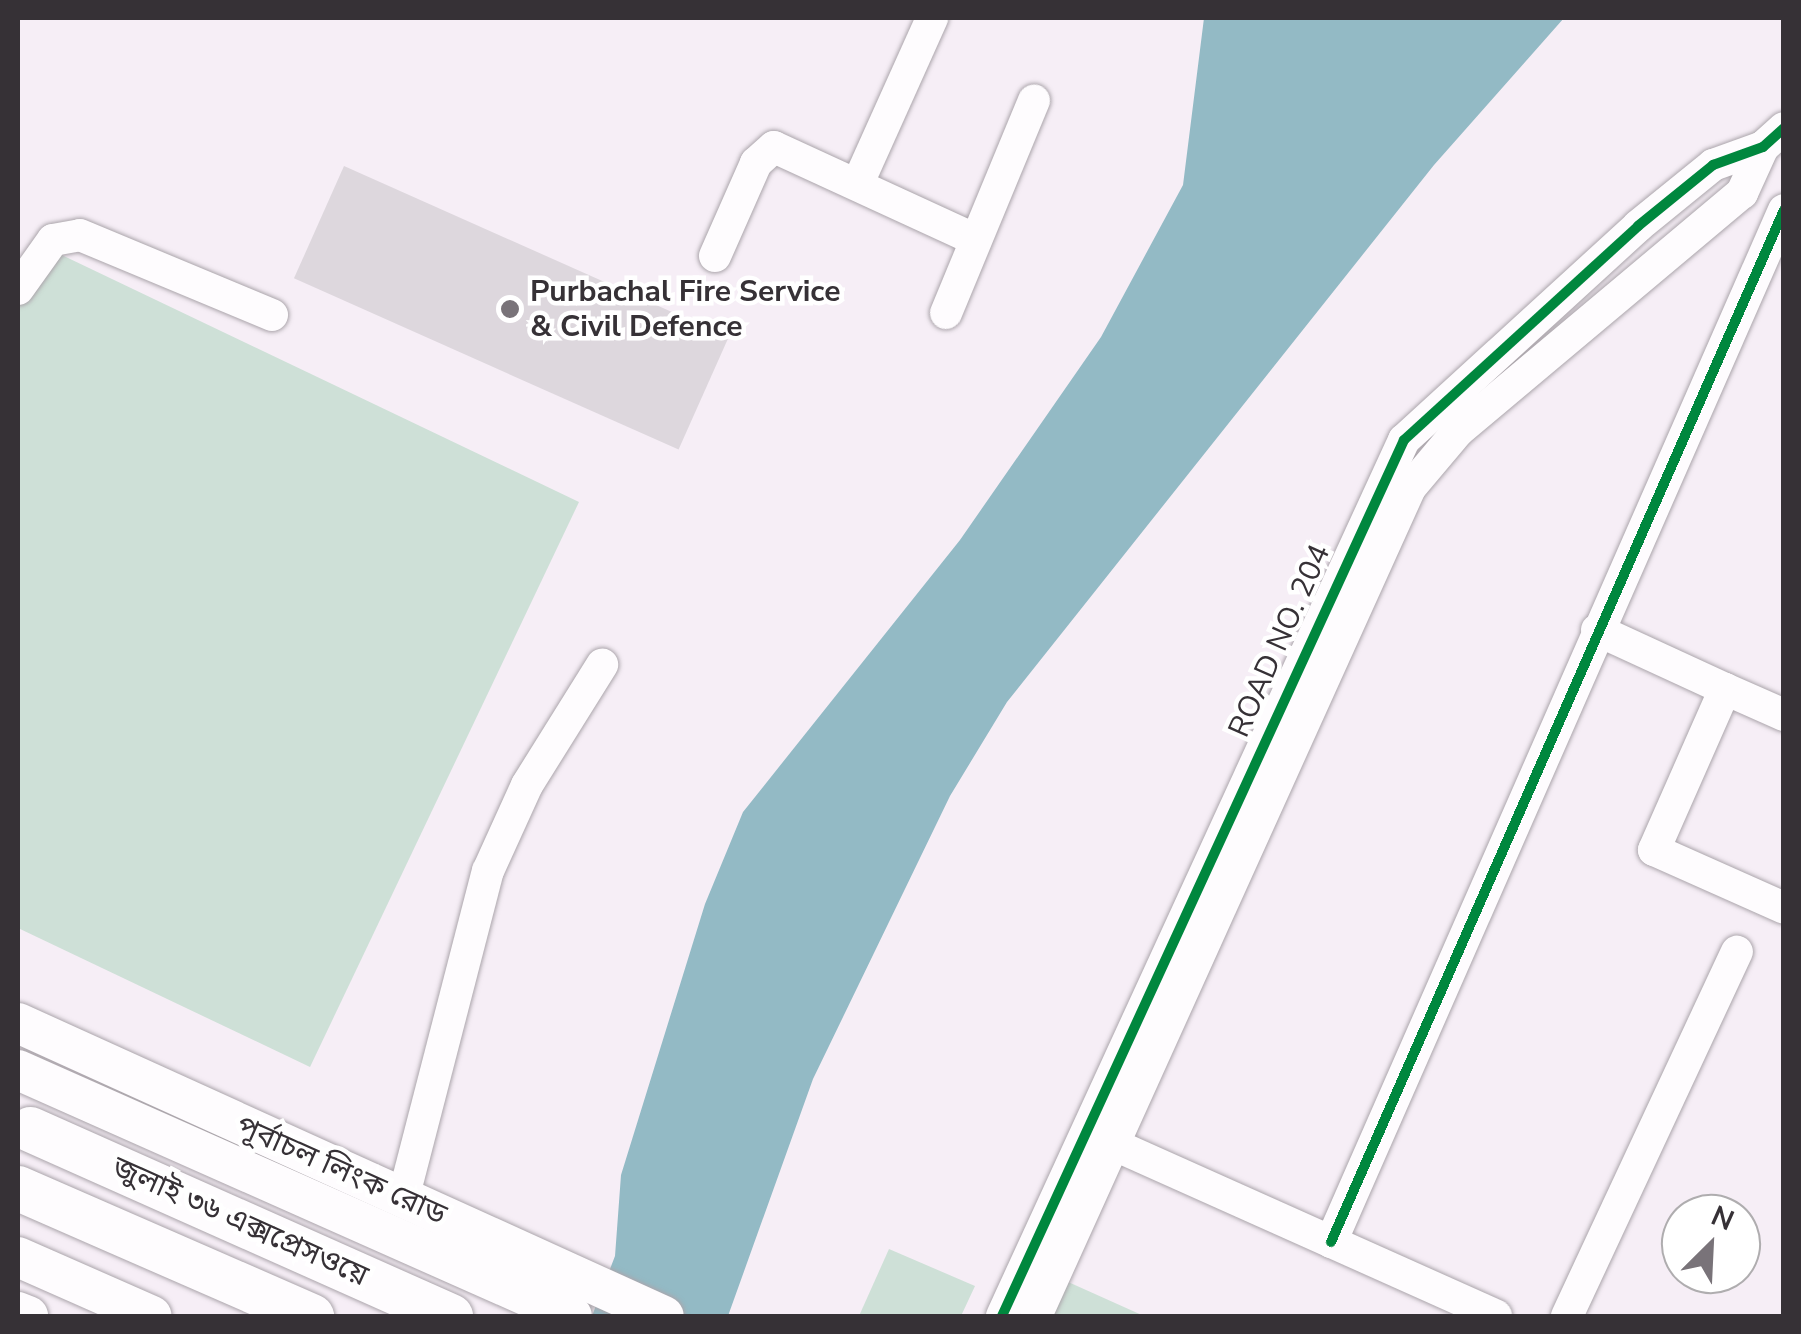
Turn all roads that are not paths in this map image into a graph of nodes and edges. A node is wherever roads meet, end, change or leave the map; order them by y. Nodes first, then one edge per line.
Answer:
1 (932, 18) edge
2 (1034, 101) dead end
3 (1774, 138) edge
4 (858, 183) junction
5 (1784, 210) edge
6 (976, 240) junction
7 (715, 256) dead end
8 (18, 289) edge
9 (946, 313) dead end
10 (272, 315) dead end
11 (1597, 630) junction
12 (602, 666) dead end
13 (1725, 689) junction
14 (1784, 715) edge
15 (1784, 908) edge
16 (1737, 952) dead end
17 (18, 1023) edge
18 (18, 1070) edge
19 (30, 1129) dead end
20 (1100, 1139) junction
21 (18, 1188) edge
22 (403, 1199) junction
23 (1331, 1242) junction
24 (18, 1257) edge
25 (431, 1308) edge
26 (18, 1312) edge
27 (28, 1316) edge
28 (152, 1316) edge
29 (311, 1316) edge
30 (572, 1316) edge
31 (664, 1316) edge
32 (1002, 1316) edge
33 (1036, 1316) edge
34 (1496, 1316) edge
35 (1568, 1316) edge

1 - 4 street
2 - 6 street
3 - 20 street, ROAD NO. 204
3 - 20 street, ROAD NO. 204
4 - 6 street
4 - 7 street
5 - 11 street
6 - 9 street
8 - 10 street
11 - 13 street
11 - 23 street
12 - 22 street
13 - 14 street
13 - 15 street
16 - 35 street
17 - 22 main road, পূর্বাচল লিংক রোড
18 - 30 main road
19 - 25 highway, জুলাই ৩৬ এক্সপ্রেসওয়ে
20 - 23 street
20 - 32 street, ROAD NO. 204
20 - 33 street, ROAD NO. 204
21 - 29 highway, জুলাই ৩৬ এক্সপ্রেসওয়ে
22 - 31 main road, পূর্বাচল লিংক রোড
23 - 34 street
24 - 28 main road
26 - 27 main road

